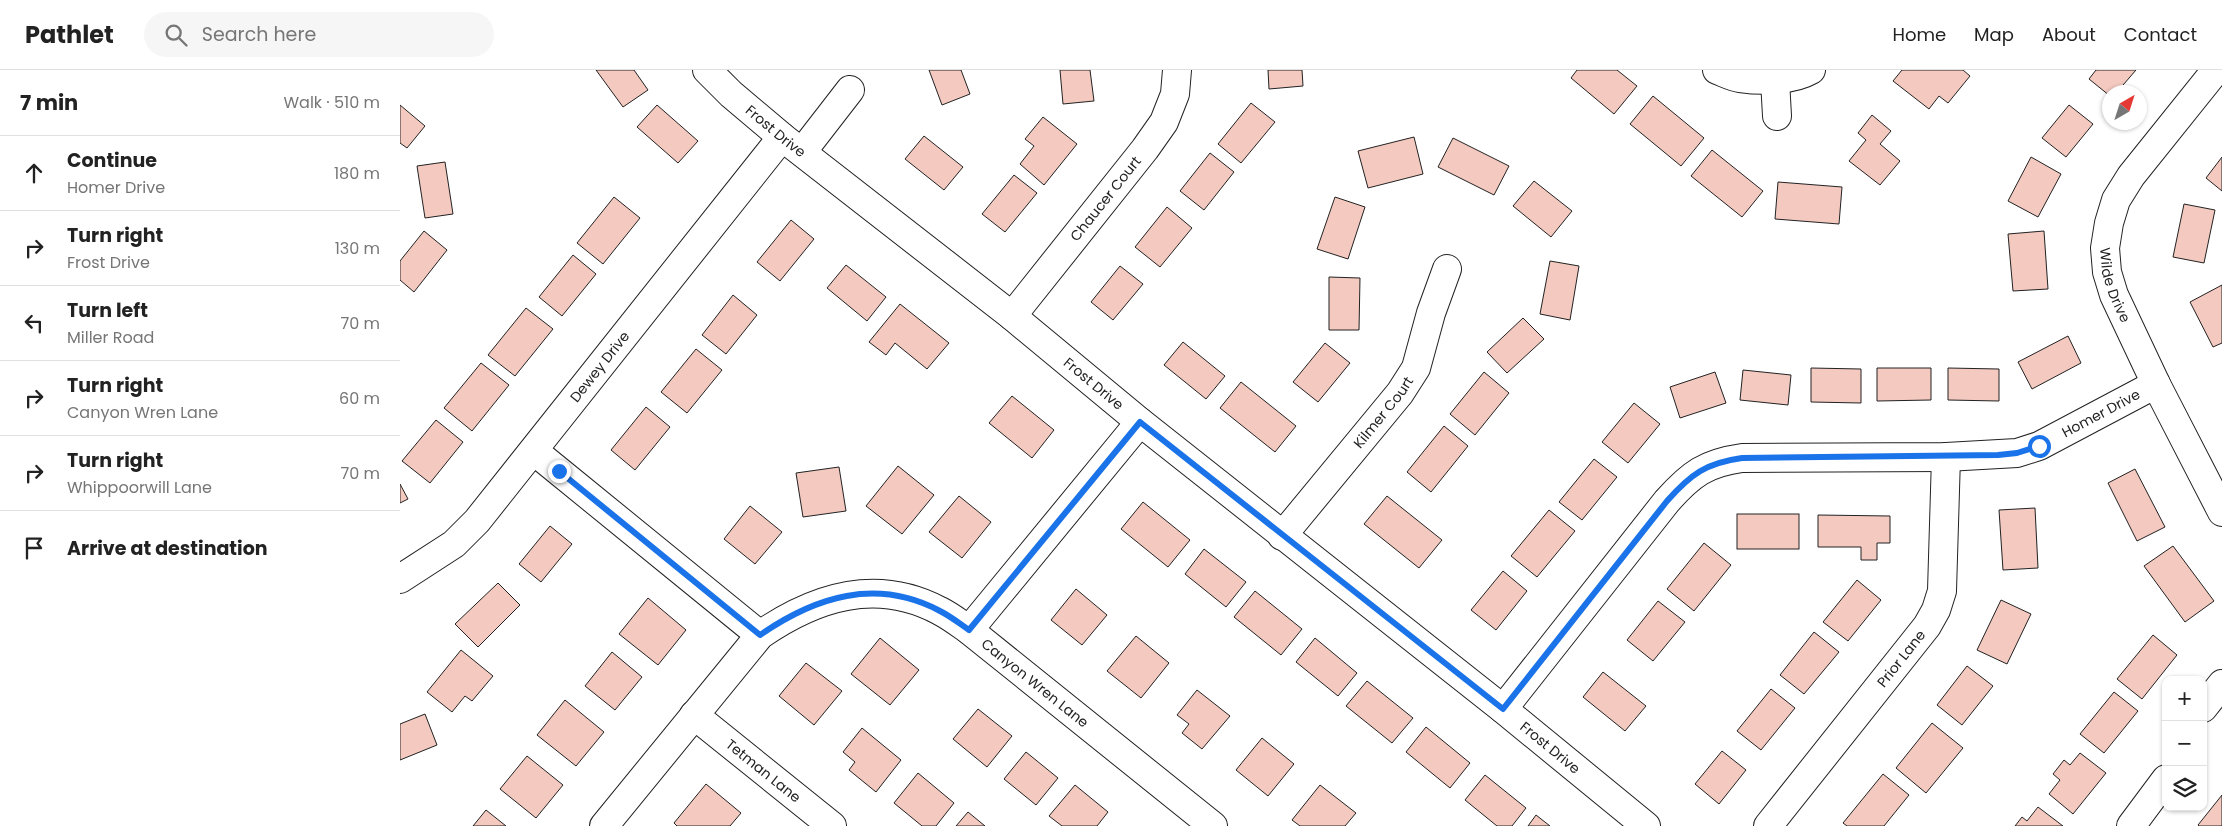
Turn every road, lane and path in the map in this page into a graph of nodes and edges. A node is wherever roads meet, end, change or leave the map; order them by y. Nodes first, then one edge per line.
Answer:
1 (707, 70) edge
2 (1176, 70) edge
3 (1718, 70) edge
4 (1811, 70) edge
5 (2216, 70) edge
6 (1775, 80) junction
7 (850, 90) dead end
8 (1777, 116) dead end
9 (792, 145) junction
10 (1448, 269) dead end
11 (1012, 316) junction
12 (2156, 384) junction
13 (1140, 422) junction
14 (534, 450) junction
15 (1946, 457) junction
16 (2222, 512) edge
17 (1282, 536) junction
18 (400, 579) edge
19 (969, 630) junction
20 (760, 635) junction
21 (2222, 684) edge
22 (2207, 703) edge
23 (1503, 709) junction
24 (694, 715) junction
25 (2162, 784) edge
26 (604, 826) edge
27 (832, 826) edge
28 (1213, 826) edge
29 (1646, 826) edge
30 (1768, 826) edge
31 (2131, 826) edge

1 - 9 street, Frost Drive
2 - 11 street, Chaucer Court
3 - 6 street
4 - 6 street
5 - 12 street, Wilde Drive
6 - 8 street
7 - 9 street, Dewey Drive
9 - 11 street, Frost Drive
9 - 14 street, Dewey Drive
10 - 17 street, Kilmer Court
11 - 13 street, Frost Drive
12 - 15 street, Homer Drive
12 - 16 street, Wilde Drive
13 - 17 street, Frost Drive
13 - 19 street
14 - 18 street, Dewey Drive
14 - 20 street
15 - 23 street, Homer Drive
15 - 30 street, Prior Lane
17 - 23 street, Frost Drive
19 - 20 street, Canyon Wren Lane
19 - 28 street, Canyon Wren Lane
20 - 24 street, Canyon Wren Lane
21 - 22 street
23 - 29 street, Frost Drive
24 - 26 street, Canyon Wren Lane
24 - 27 street, Tetman Lane
25 - 31 street

